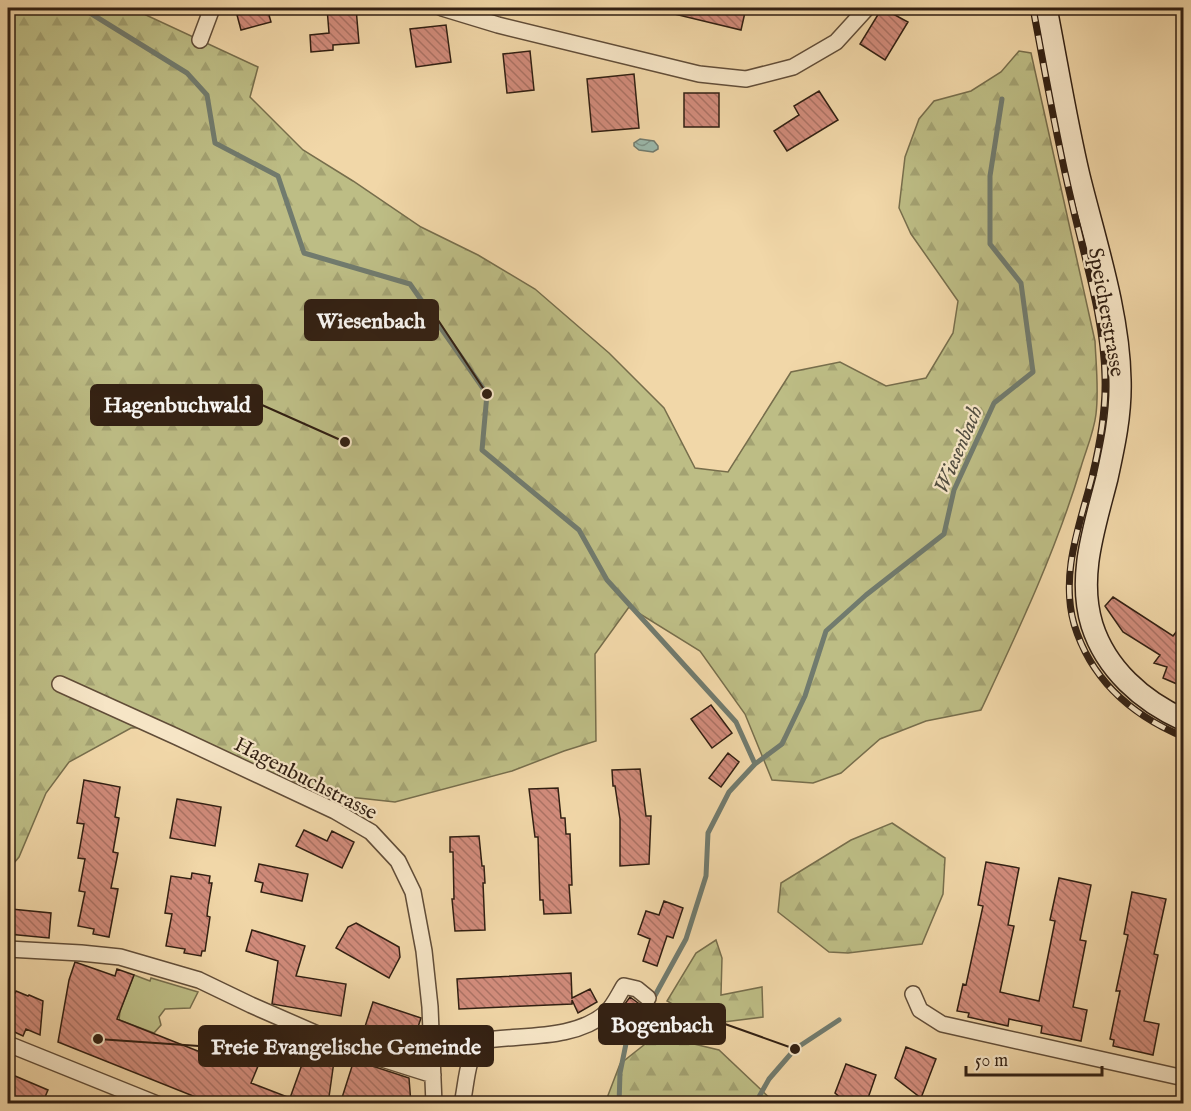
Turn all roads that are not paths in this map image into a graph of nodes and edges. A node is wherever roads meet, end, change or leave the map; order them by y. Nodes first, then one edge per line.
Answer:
1 (212, 8) edge
2 (442, 8) edge
3 (867, 8) edge
4 (1046, 8) edge
5 (200, 40) dead end
6 (60, 684) dead end
7 (1184, 720) edge
8 (8, 949) edge
9 (913, 994) dead end
10 (648, 998) dead end
11 (8, 1044) edge
12 (433, 1076) junction
13 (1184, 1078) edge
14 (157, 1104) edge
15 (434, 1104) edge
16 (462, 1104) edge

1 - 5 street
2 - 3 street
4 - 7 main road, Speicherstrasse
6 - 12 street, Hagenbuchstrasse
8 - 12 street
9 - 13 street
10 - 16 street
11 - 14 street
12 - 15 street, Hagenbuchstrasse

